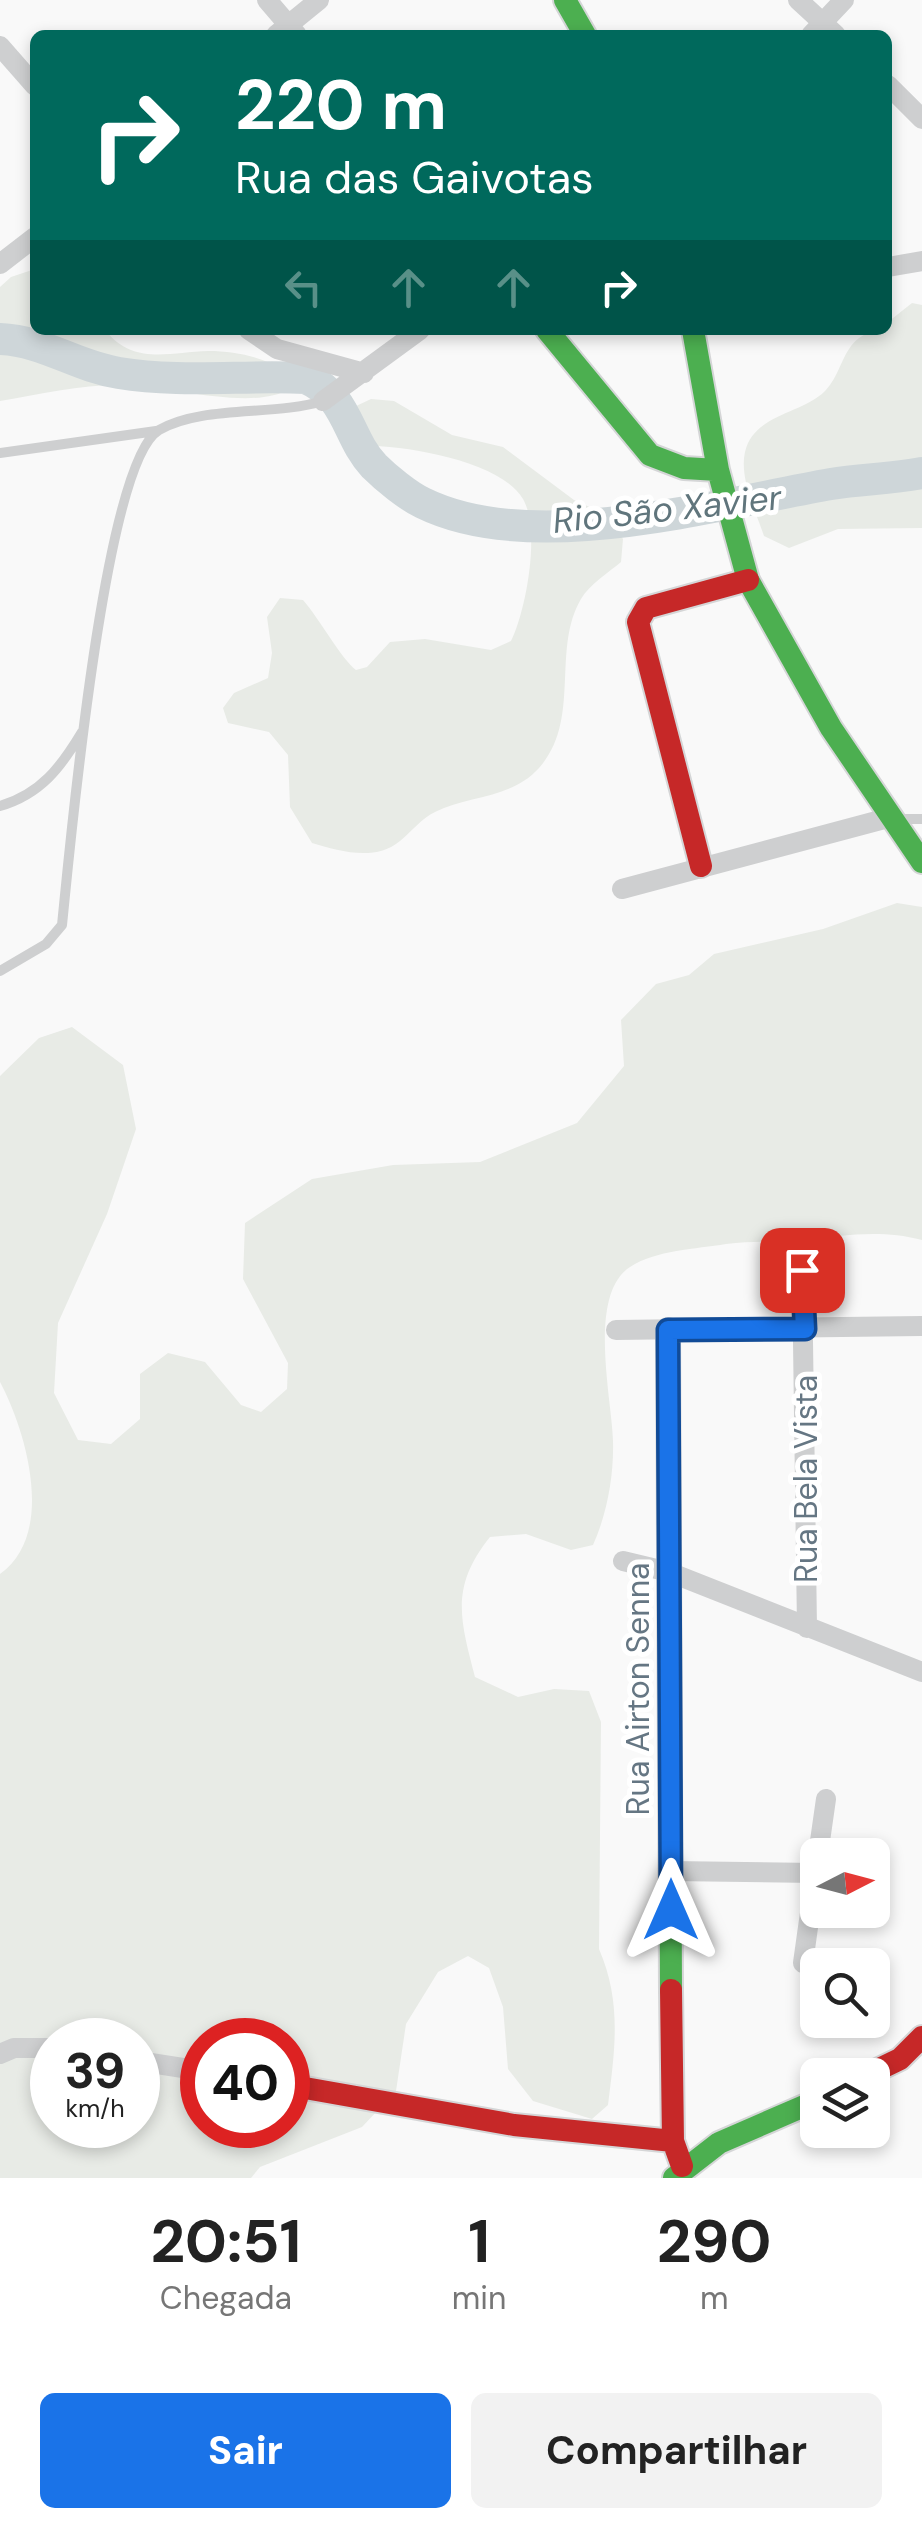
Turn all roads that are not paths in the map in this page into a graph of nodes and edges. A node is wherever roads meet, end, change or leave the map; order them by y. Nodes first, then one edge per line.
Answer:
1 (267, 0) edge
2 (320, 0) edge
3 (565, 0) edge
4 (798, 0) edge
5 (844, 0) edge
6 (286, 30) edge
7 (288, 30) edge
8 (582, 30) edge
9 (822, 30) edge
10 (824, 30) edge
11 (0, 46) edge
12 (30, 80) edge
13 (892, 90) edge
14 (922, 119) edge
15 (30, 241) edge
16 (922, 261) edge
17 (0, 264) edge
18 (892, 266) edge
19 (256, 335) edge
20 (413, 335) edge
21 (551, 335) edge
22 (693, 335) edge
23 (364, 373) junction
24 (323, 401) joint
25 (157, 431) junction
26 (0, 453) edge
27 (720, 480) junction
28 (748, 580) junction
29 (85, 727) junction
30 (0, 806) edge
31 (888, 818) junction
32 (922, 819) edge
33 (922, 862) edge
34 (701, 866) junction
35 (622, 888) dead end
36 (0, 971) edge
37 (802, 1270) dead end
38 (922, 1326) edge
39 (805, 1329) junction
40 (616, 1330) dead end
41 (668, 1330) junction
42 (623, 1561) dead end
43 (669, 1572) junction
44 (807, 1628) junction
45 (922, 1672) edge
46 (826, 1799) dead end
47 (821, 1838) edge
48 (800, 1864) edge
49 (672, 1872) junction
50 (922, 2037) edge
51 (30, 2048) edge
52 (0, 2054) edge
53 (890, 2064) edge
54 (310, 2089) edge
55 (800, 2109) edge
56 (673, 2141) junction
57 (678, 2172) edge

1 - 6 street
2 - 7 street
3 - 8 street
4 - 9 street
5 - 10 street
11 - 12 street
13 - 14 street
15 - 17 street
16 - 18 street
19 - 23 street
20 - 23 street
21 - 27 street
22 - 27 street
23 - 24 street
24 - 25 lane
25 - 26 lane
25 - 29 lane
27 - 28 street
28 - 31 street
28 - 34 street
29 - 30 lane
29 - 36 lane
31 - 32 lane
31 - 33 street
31 - 34 street
34 - 35 street
37 - 39 street, Rua Bela Vista
38 - 39 street
39 - 41 street
39 - 44 street, Rua Bela Vista
40 - 41 street
41 - 43 street, Rua Airton Senna
42 - 43 street
43 - 44 street
43 - 49 street, Rua Airton Senna
44 - 45 street
46 - 47 street
48 - 49 street
49 - 56 street, Rua Airton Senna
50 - 53 street
51 - 52 street
54 - 56 street
55 - 57 street
56 - 57 street, Rua Airton Senna

